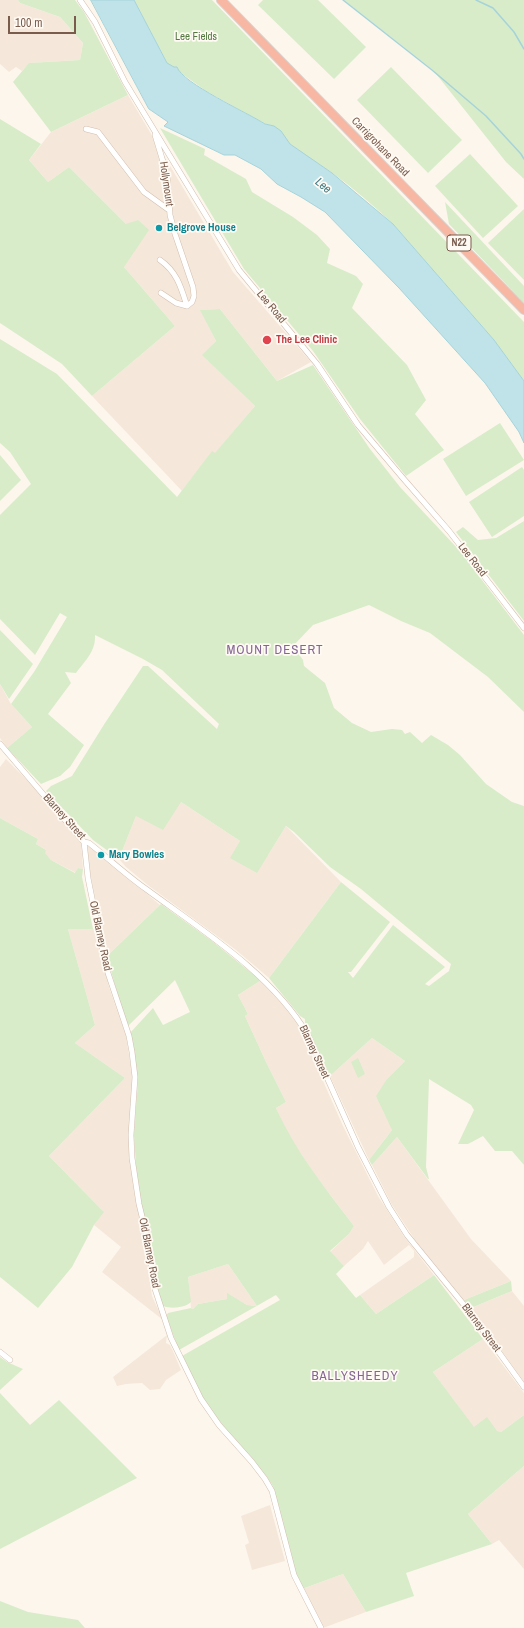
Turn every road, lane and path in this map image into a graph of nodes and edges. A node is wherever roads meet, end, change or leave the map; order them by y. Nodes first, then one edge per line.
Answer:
1 (80, 0) edge
2 (221, 0) edge
3 (86, 129) dead end
4 (154, 129) junction
5 (169, 210) junction
6 (160, 260) dead end
7 (161, 293) dead end
8 (187, 306) junction
9 (524, 310) edge
10 (524, 628) edge
11 (0, 744) edge
12 (84, 842) junction
13 (0, 1352) edge
14 (10, 1360) dead end
15 (524, 1387) edge
16 (322, 1628) edge

1 - 4 street, Lee Road
2 - 9 highway, Carrigrohane Road / N22
3 - 5 street
4 - 5 street, Hollymount
4 - 10 street, Lee Road
5 - 8 street, Hollymount
6 - 8 street
7 - 8 street
11 - 12 street, Blarney Street
12 - 15 street, Blarney Street
12 - 16 street, Old Blarney Road
13 - 14 street

